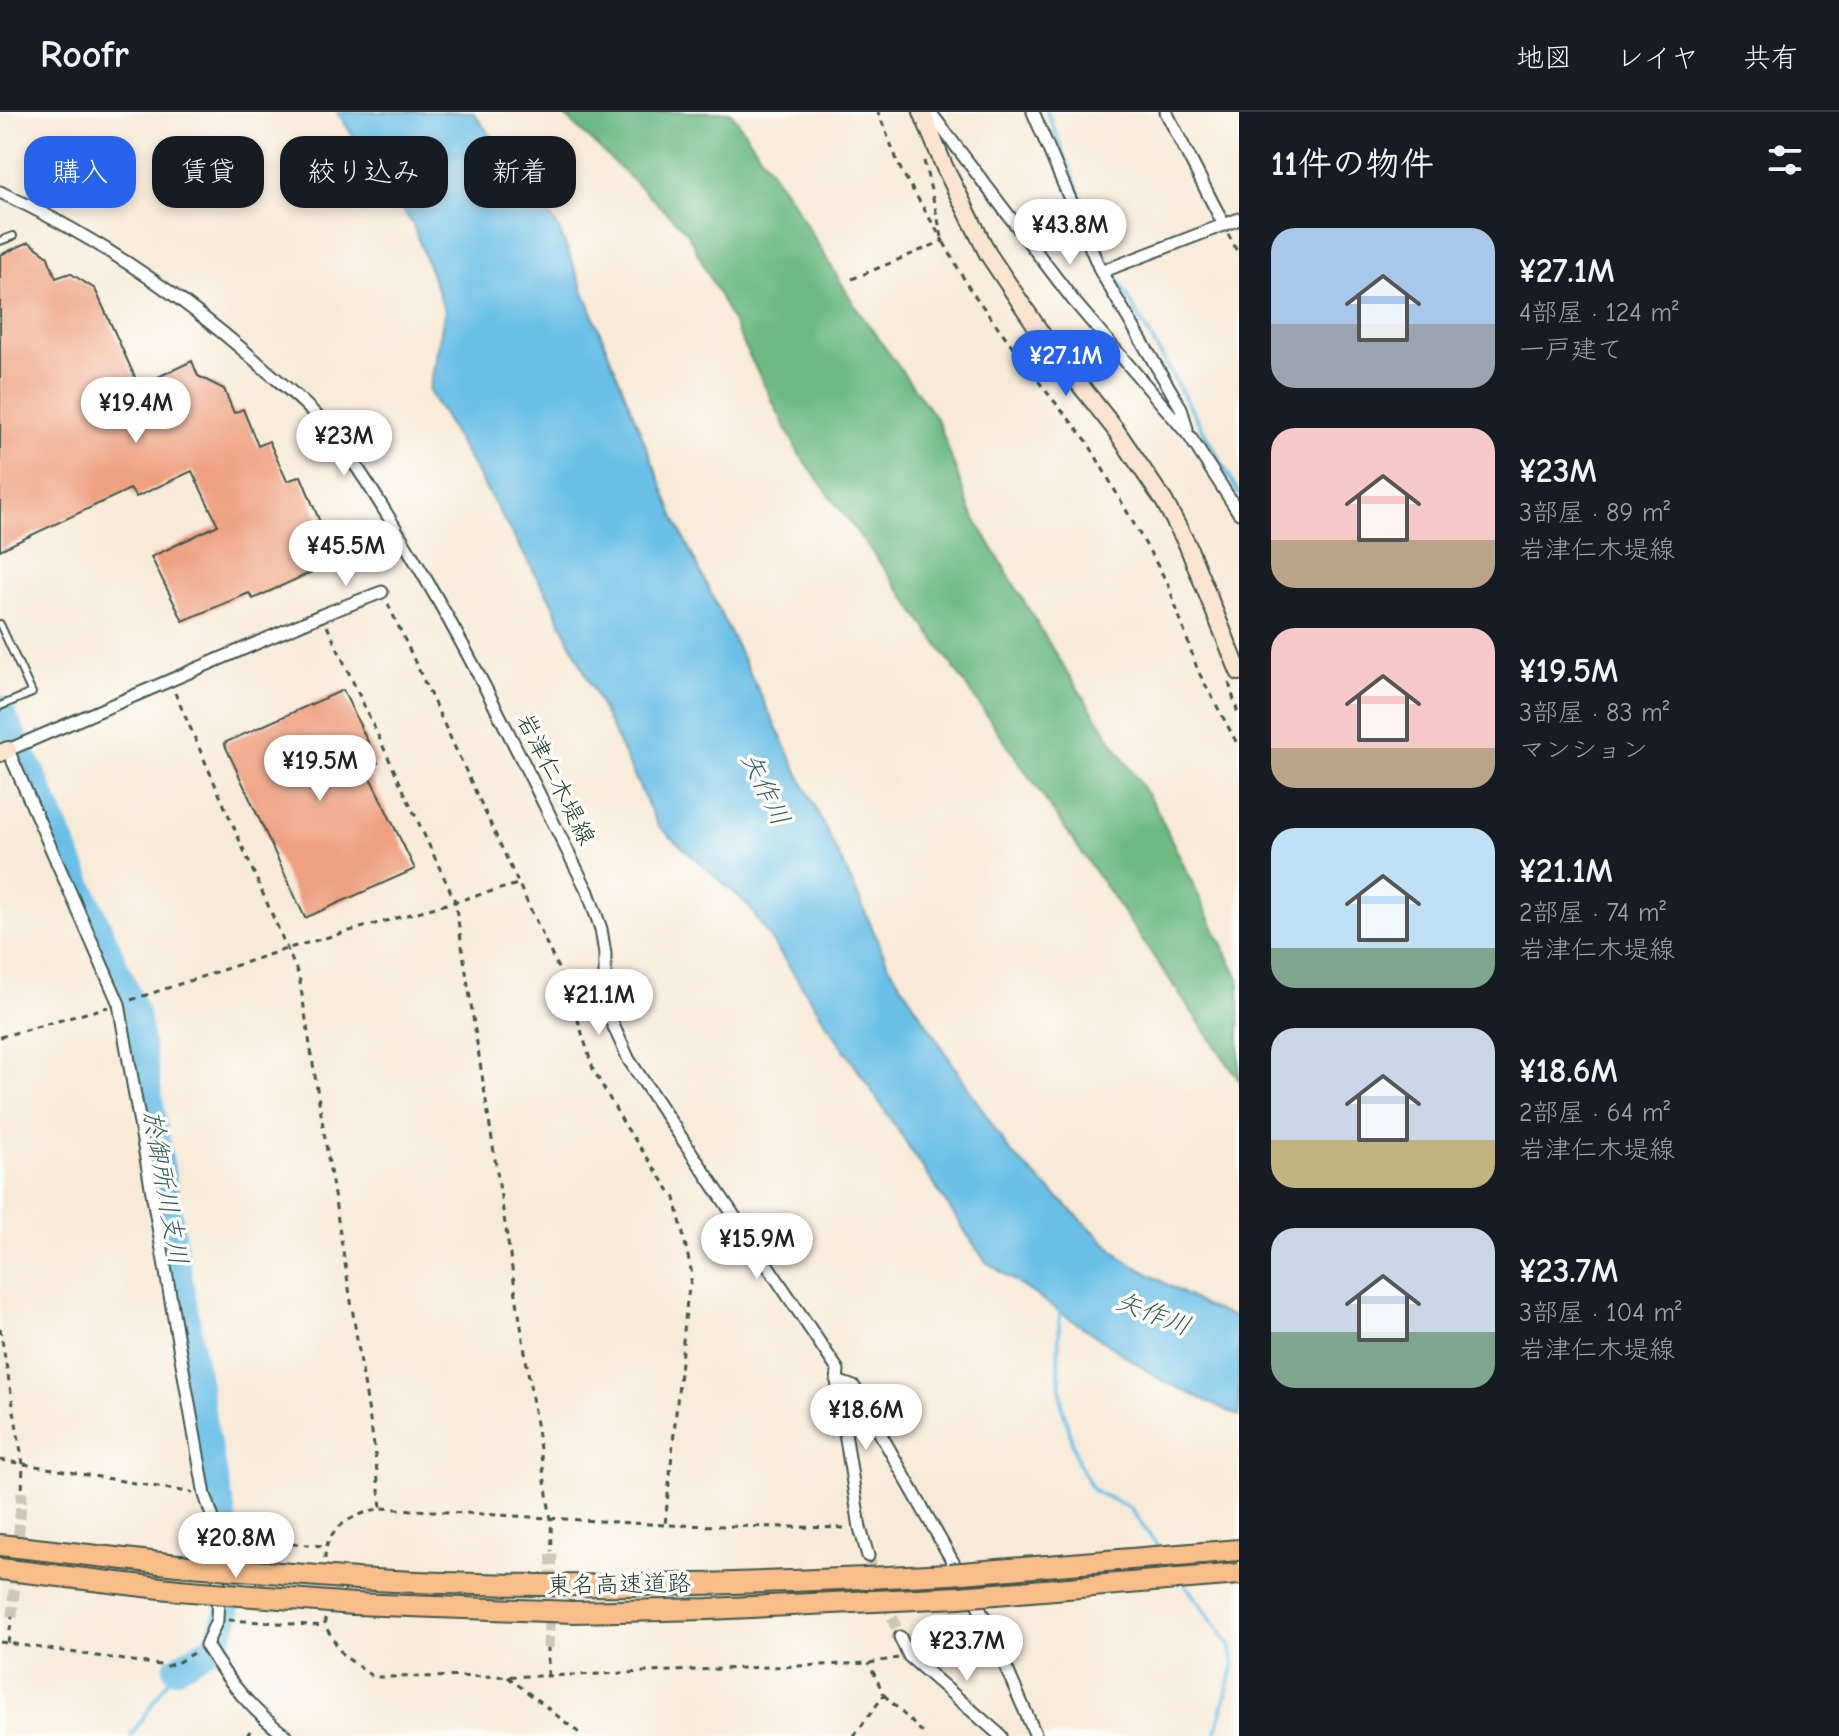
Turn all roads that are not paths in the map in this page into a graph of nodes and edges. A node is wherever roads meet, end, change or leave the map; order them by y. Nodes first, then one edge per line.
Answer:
1 (922, 112) edge
2 (930, 112) edge
3 (1033, 112) edge
4 (1166, 112) edge
5 (0, 192) edge
6 (1239, 219) edge
7 (1224, 225) junction
8 (13, 236) dead end
9 (0, 241) edge
10 (1101, 272) junction
11 (1190, 437) junction
12 (1239, 513) edge
13 (382, 592) road end
14 (0, 624) edge
15 (1239, 672) edge
16 (0, 706) edge
17 (4, 752) edge
18 (837, 1381) junction
19 (0, 1545) edge
20 (1239, 1550) edge
21 (868, 1556) tunnel mouth
22 (0, 1569) edge
23 (1239, 1574) edge
24 (900, 1637) tunnel mouth
25 (286, 1736) edge
26 (1001, 1736) edge
27 (1036, 1736) edge

1 - 15 street
2 - 11 street
3 - 10 street
4 - 7 street
5 - 18 street, 岩津仁木堤線
6 - 7 street
7 - 10 street
8 - 9 lane
10 - 11 street
11 - 12 street
13 - 17 street
14 - 16 lane
17 - 25 street
18 - 21 street, 岩津仁木堤線
18 - 27 street
19 - 20 highway, 東名高速道路, bridge
22 - 23 highway, 東名高速道路, bridge
24 - 26 street

